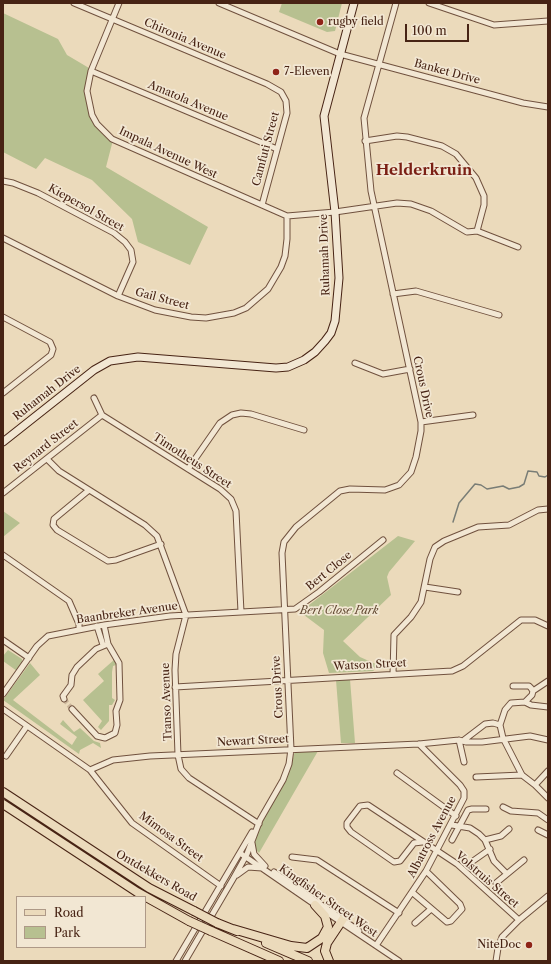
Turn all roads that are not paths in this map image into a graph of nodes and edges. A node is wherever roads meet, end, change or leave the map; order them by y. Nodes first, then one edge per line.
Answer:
1 (74, 3) edge
2 (120, 3) edge
3 (219, 3) edge
4 (354, 3) edge
5 (396, 3) edge
6 (429, 3) edge
7 (113, 20) junction
8 (548, 21) edge
9 (340, 54) junction
10 (378, 63) junction
11 (91, 71) junction
12 (284, 98) joint
13 (548, 107) edge
14 (365, 141) junction
15 (277, 149) junction
16 (3, 181) edge
17 (262, 205) junction
18 (374, 206) junction
19 (335, 212) junction
20 (287, 216) junction
21 (477, 231) junction
22 (3, 238) edge
23 (518, 247) dead end
24 (393, 294) junction
25 (118, 296) junction
26 (499, 315) dead end
27 (3, 317) edge
28 (355, 363) dead end
29 (410, 369) junction
30 (3, 393) edge
31 (94, 398) dead end
32 (473, 414) dead end
33 (102, 415) junction
34 (421, 422) junction
35 (304, 430) dead end
36 (3, 442) edge
37 (47, 459) junction
38 (188, 469) junction
39 (89, 490) junction
40 (3, 493) edge
41 (548, 509) edge
42 (383, 540) dead end
43 (161, 544) junction
44 (3, 554) edge
45 (425, 587) junction
46 (458, 592) dead end
47 (284, 609) junction
48 (241, 612) junction
49 (186, 615) junction
50 (104, 625) junction
51 (96, 626) junction
52 (548, 626) edge
53 (78, 629) junction
54 (3, 640) edge
55 (105, 645) junction
56 (29, 658) junction
57 (393, 674) junction
58 (288, 680) junction
59 (548, 681) edge
60 (175, 686) junction
61 (513, 686) dead end
62 (533, 691) junction
63 (3, 694) edge
64 (64, 699) dead end
65 (525, 702) junction
66 (548, 707) edge
67 (72, 708) tunnel mouth
68 (3, 709) edge
69 (500, 725) junction
70 (27, 726) junction
71 (503, 738) junction
72 (461, 740) junction
73 (548, 740) edge
74 (419, 744) junction
75 (291, 749) junction
76 (178, 755) junction
77 (6, 756) dead end
78 (464, 762) dead end
79 (90, 770) junction
80 (548, 771) edge
81 (397, 773) dead end
82 (522, 775) junction
83 (476, 777) dead end
84 (535, 784) junction
85 (3, 792) edge
86 (548, 798) edge
87 (3, 804) edge
88 (503, 807) dead end
89 (486, 809) dead end
90 (456, 816) junction
91 (548, 820) edge
92 (259, 822) junction
93 (452, 825) junction
94 (460, 827) junction
95 (509, 829) dead end
96 (538, 830) dead end
97 (255, 832) junction
98 (548, 835) edge
99 (452, 840) dead end
100 (485, 840) junction
101 (422, 842) junction
102 (490, 849) junction
103 (436, 852) junction
104 (243, 854) junction
105 (292, 857) dead end
106 (524, 860) dead end
107 (474, 861) dead end
108 (264, 867) junction
109 (426, 871) junction
110 (507, 874) junction
111 (233, 879) junction
112 (496, 883) dead end
113 (221, 886) junction
114 (413, 893) junction
115 (145, 896) edge
116 (146, 896) edge
117 (548, 896) edge
118 (315, 905) junction
119 (431, 909) junction
120 (399, 913) junction
121 (340, 919) junction
122 (519, 920) junction
123 (415, 923) dead end
124 (233, 929) junction
125 (377, 944) junction
126 (307, 948) junction
127 (382, 949) junction
128 (176, 961) edge
129 (185, 961) edge
130 (279, 961) edge
131 (308, 961) edge
132 (329, 961) edge
133 (399, 961) edge
134 (496, 961) edge

1 - 7 street, Chironia Avenue
2 - 7 street, Impala Avenue West
3 - 9 street, Banket Drive
4 - 9 street, Ruhamah Drive
5 - 10 street, Crous Drive
6 - 8 street
7 - 11 street, Impala Avenue West
7 - 12 street, Chironia Avenue
9 - 10 street, Banket Drive
9 - 19 street, Ruhamah Drive
10 - 13 street, Banket Drive
10 - 14 street, Crous Drive
11 - 15 street, Amatola Avenue
11 - 17 street, Impala Avenue West
12 - 15 street, Camfuti Street
14 - 18 street, Crous Drive
14 - 21 street
15 - 17 street, Camfuti Street
16 - 25 street, Kiepersol Street
17 - 20 street, Impala Avenue West
18 - 19 street
18 - 21 street
18 - 24 street, Crous Drive
19 - 20 street
19 - 36 street, Ruhamah Drive
20 - 25 street, Gail Street
21 - 23 street
22 - 25 street, Gail Street
24 - 26 street
24 - 29 street, Crous Drive
27 - 30 street
28 - 29 street
29 - 34 street, Crous Drive
31 - 33 street
32 - 34 street
33 - 37 street, Reynard Street
33 - 38 street, Timotheus Street
34 - 47 street, Crous Drive
35 - 38 street
37 - 39 street
37 - 40 street, Reynard Street
38 - 48 street, Timotheus Street
39 - 43 street
39 - 43 street
41 - 45 street
42 - 47 street, Bert Close
43 - 49 street
44 - 53 street
45 - 46 street
45 - 57 street
47 - 48 street, Baanbreker Avenue
47 - 58 street, Crous Drive
48 - 49 street, Baanbreker Avenue
49 - 50 street, Baanbreker Avenue
49 - 60 street, Transo Avenue
50 - 51 street, Baanbreker Avenue
50 - 55 street
51 - 53 street, Baanbreker Avenue
51 - 55 street
52 - 57 street, Watson Street
53 - 56 street, Baanbreker Avenue
54 - 56 street
55 - 64 street
55 - 67 street
56 - 63 street, Baanbreker Avenue
57 - 58 street, Watson Street
58 - 60 street, Watson Street
58 - 75 street, Crous Drive
59 - 62 street
60 - 76 street, Transo Avenue
61 - 62 street
62 - 65 street
65 - 66 street
65 - 69 street
68 - 70 street, Mimosa Street
69 - 71 street
69 - 72 street
70 - 77 street
70 - 79 street, Mimosa Street
71 - 72 street, Newart Street
71 - 73 street, Newart Street
71 - 82 street
72 - 74 street, Newart Street
72 - 78 street
74 - 75 street, Newart Street
74 - 90 street, Albatross Avenue
75 - 76 street, Newart Street
75 - 92 street, Crous Drive
76 - 79 street, Newart Street
76 - 92 street, Transo Avenue
79 - 113 street, Mimosa Street
80 - 84 street
81 - 90 street
82 - 83 street
82 - 84 street
84 - 86 street
85 - 124 main road, Ontdekkers Road, bridge
87 - 115 main road, Ontdekkers Road, bridge
88 - 91 street
89 - 94 street
90 - 93 street, Albatross Avenue
92 - 97 street, Crous Drive
92 - 104 street, Crous Drive
93 - 94 street
93 - 103 street, Albatross Avenue
94 - 99 street
94 - 100 street
95 - 100 street
96 - 98 street
97 - 104 street, Crous Drive
97 - 108 street, Kingfisher Street West
100 - 102 street
101 - 101 street, Volstruis Street
101 - 103 street, Volstruis Street
102 - 107 street
102 - 110 street
103 - 109 street, Albatross Avenue
103 - 122 street, Volstruis Street
104 - 108 street, Kingfisher Street West
104 - 111 street, Crous Drive
104 - 113 street, Crous Drive
105 - 120 street
106 - 110 street
108 - 111 street, Kingfisher Street West
108 - 118 street, Kingfisher Street West
108 - 121 street, Kingfisher Street West
109 - 114 street, Albatross Avenue
109 - 119 street
110 - 112 street
111 - 129 street, Crous Drive
113 - 128 street, Crous Drive
114 - 119 street
114 - 120 street, Albatross Avenue
116 - 130 main road, Ontdekkers Road, bridge
117 - 122 street
118 - 121 street, Kingfisher Street West
118 - 126 main road
119 - 123 street
120 - 125 street, Albatross Avenue
121 - 125 street, Kingfisher Street West
121 - 126 main road
121 - 127 street, Kingfisher Street West
121 - 132 main road
122 - 134 street
124 - 126 main road
124 - 131 main road, Ontdekkers Road
125 - 127 street, Kingfisher Street West
127 - 133 street, Kingfisher Street West

